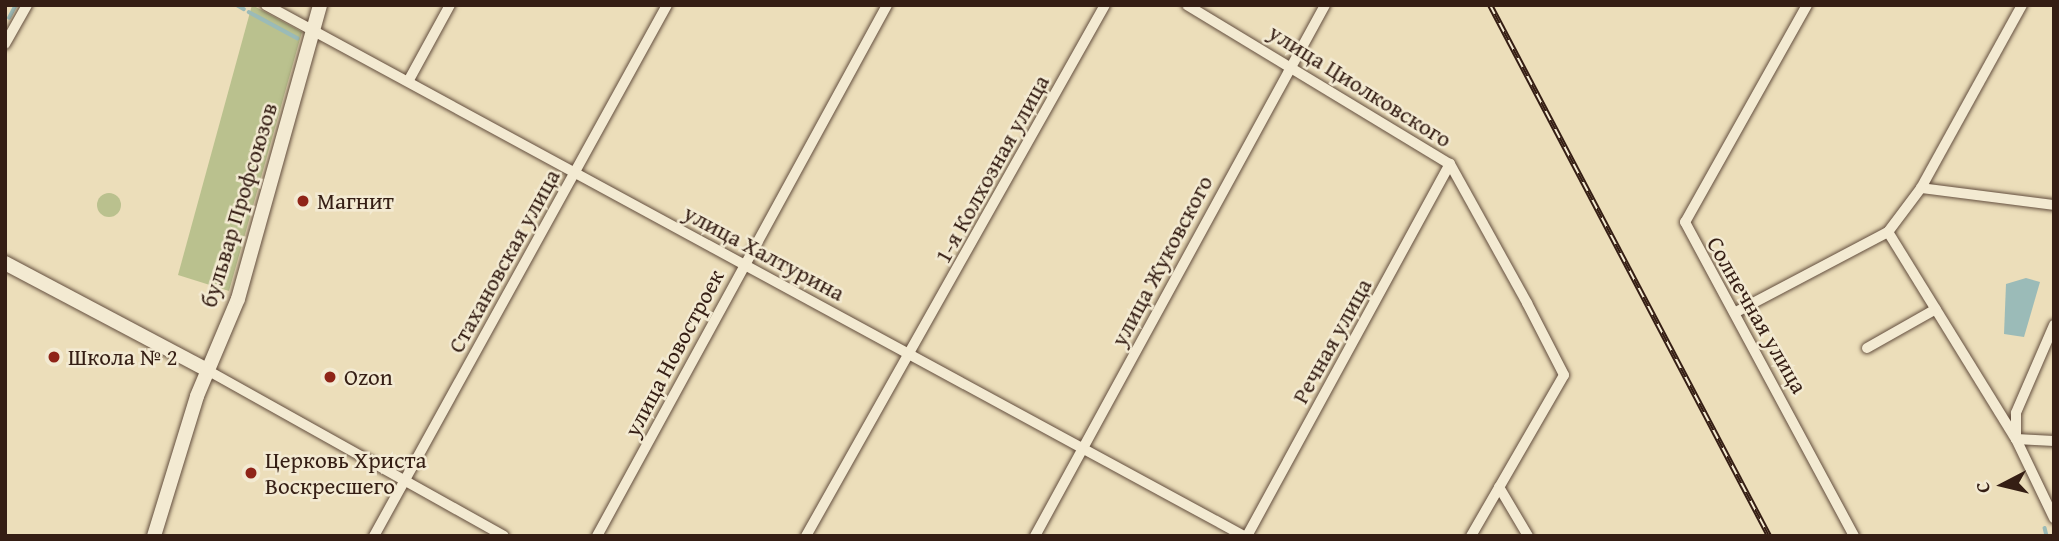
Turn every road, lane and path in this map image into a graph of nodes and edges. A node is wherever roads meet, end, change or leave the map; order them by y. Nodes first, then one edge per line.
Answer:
1 (27, 5) edge
2 (266, 5) edge
3 (320, 5) edge
4 (450, 5) edge
5 (667, 5) edge
6 (887, 5) edge
7 (1105, 5) edge
8 (1187, 5) edge
9 (1325, 5) edge
10 (1808, 5) edge
11 (2022, 5) edge
12 (314, 26) junction
13 (9, 27) edge
14 (5, 44) edge
15 (1290, 62) junction
16 (410, 78) junction
17 (1450, 164) junction
18 (577, 171) junction
19 (1921, 188) junction
20 (2054, 205) edge
21 (1888, 232) junction
22 (5, 263) edge
23 (743, 266) junction
24 (1936, 309) junction
25 (1738, 311) junction
26 (2054, 326) edge
27 (1867, 348) dead end
28 (912, 352) junction
29 (207, 370) junction
30 (2016, 439) junction
31 (2054, 441) edge
32 (1084, 447) junction
33 (403, 481) junction
34 (1499, 487) junction
35 (2054, 518) edge
36 (154, 536) edge
37 (374, 536) edge
38 (504, 536) edge
39 (597, 536) edge
40 (806, 536) edge
41 (1035, 536) edge
42 (1245, 536) edge
43 (1471, 536) edge
44 (1528, 536) edge
45 (1854, 536) edge

1 - 13 street
2 - 12 street, улица Халтурина
3 - 12 main road, бульвар Профсоюзов
4 - 16 street
5 - 18 street, Стахановская улица
6 - 23 street, улица Новостроек
7 - 28 street, 1-я Колхозная улица
8 - 15 street, улица Циолковского
9 - 15 street, улица Жуковского
10 - 25 street, Солнечная улица
11 - 19 street
12 - 16 street, улица Халтурина
12 - 29 main road, бульвар Профсоюзов
13 - 14 street
15 - 17 street, улица Циолковского
15 - 32 street, улица Жуковского
16 - 18 street, улица Халтурина
17 - 34 street, улица Циолковского
17 - 42 street, Речная улица
18 - 23 street, улица Халтурина
18 - 33 street, Стахановская улица
19 - 20 street
19 - 21 street
21 - 24 street
21 - 25 street
22 - 29 main road
23 - 28 street, улица Халтурина
23 - 39 street, улица Новостроек
24 - 27 street
24 - 30 street
25 - 45 street, Солнечная улица
26 - 30 street
28 - 32 street, улица Халтурина
28 - 40 street, 1-я Колхозная улица
29 - 33 street
29 - 36 main road, бульвар Профсоюзов
30 - 31 street
30 - 35 street
32 - 41 street, улица Жуковского
32 - 42 street, улица Халтурина
33 - 37 street, Стахановская улица
33 - 38 street
34 - 43 street
34 - 44 street

